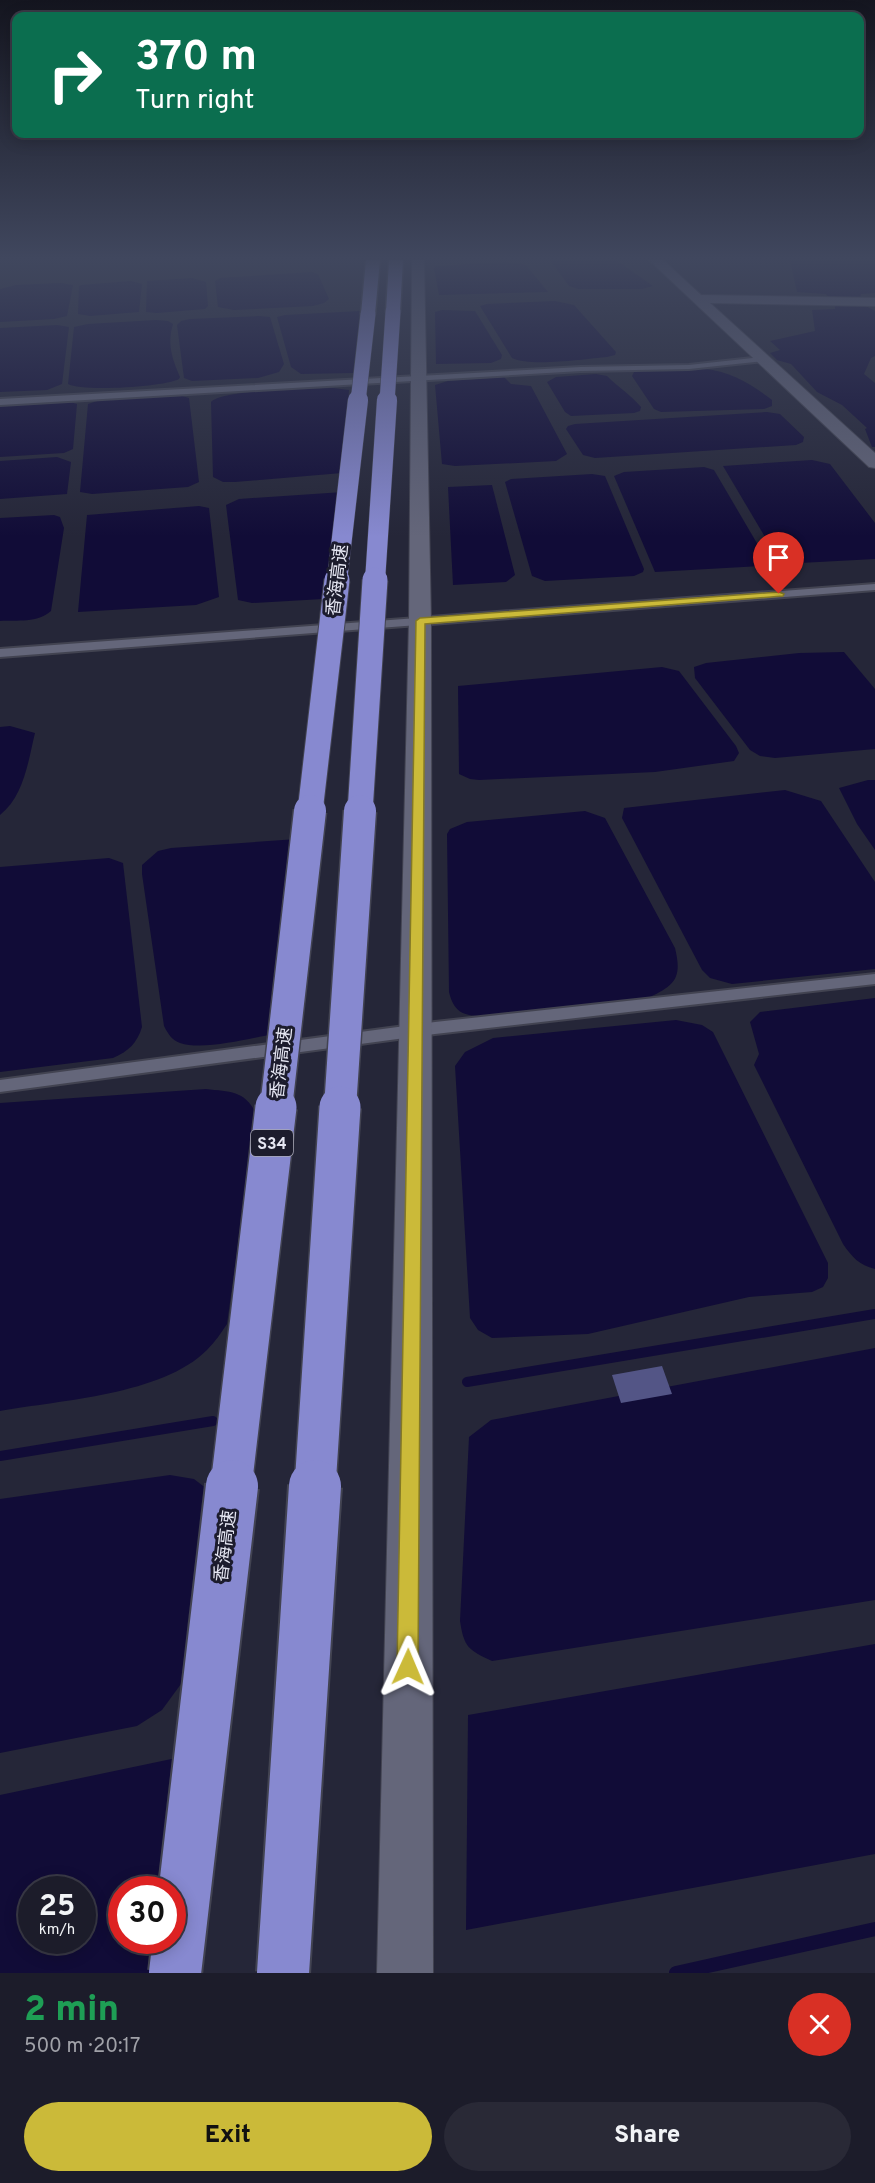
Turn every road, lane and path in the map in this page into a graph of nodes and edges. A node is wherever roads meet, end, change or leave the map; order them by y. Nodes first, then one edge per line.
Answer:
1 (362, 352) edge
2 (390, 352) edge
3 (419, 352) edge
4 (755, 352) edge
5 (762, 359) junction
6 (419, 378) junction
7 (0, 402) edge
8 (875, 463) edge
9 (875, 587) edge
10 (420, 621) junction
11 (0, 653) edge
12 (875, 979) edge
13 (414, 1031) junction
14 (0, 1086) edge
15 (175, 1973) edge
16 (283, 1973) edge
17 (405, 1973) edge

1 - 15 highway, 香海高速 / S34, bridge
2 - 16 highway, 香海高速, bridge
3 - 6 street
4 - 5 street
5 - 6 lane
5 - 8 street
6 - 7 lane
6 - 10 street
9 - 10 lane
10 - 11 lane
10 - 13 street
12 - 13 lane
13 - 14 lane
13 - 17 street

